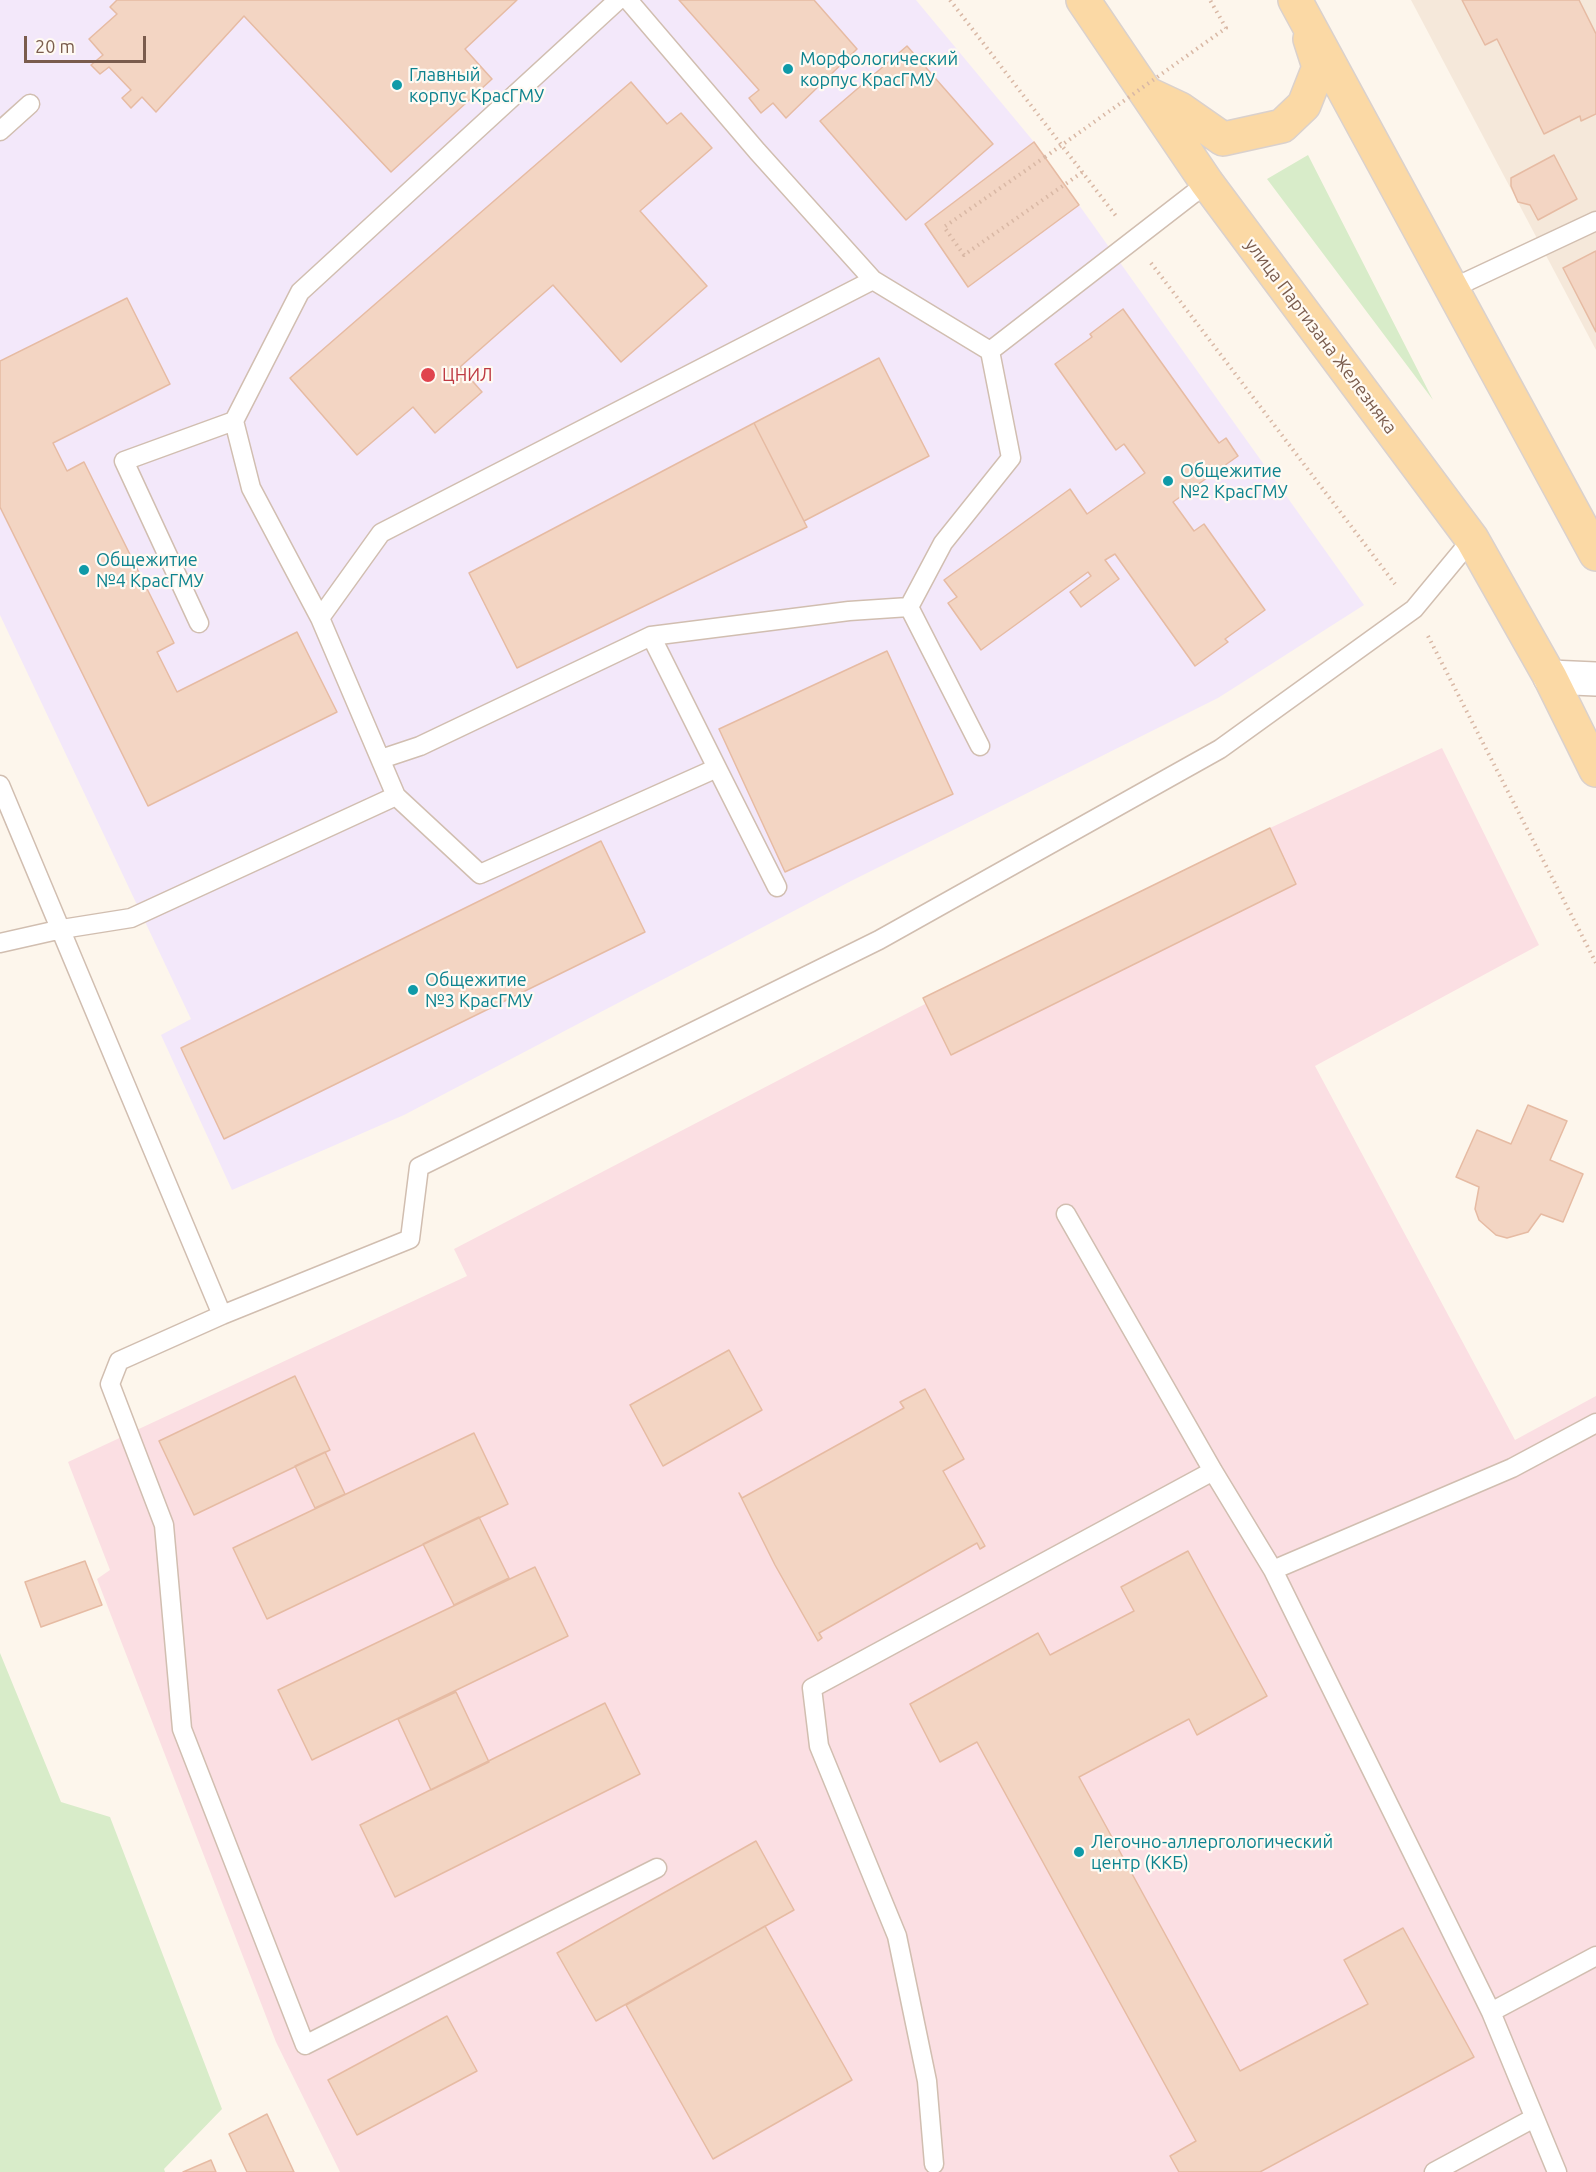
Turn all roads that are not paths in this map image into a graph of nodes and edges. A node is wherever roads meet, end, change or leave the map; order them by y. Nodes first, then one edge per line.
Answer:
1 (618, 0) edge
2 (628, 0) edge
3 (1083, 0) edge
4 (1298, 5) edge
5 (1144, 92) junction
6 (30, 104) dead end
7 (0, 131) edge
8 (1207, 183) junction
9 (1596, 220) edge
10 (873, 280) junction
11 (1453, 288) junction
12 (990, 351) junction
13 (234, 421) junction
14 (1472, 539) junction
15 (1596, 554) edge
16 (909, 607) junction
17 (320, 618) junction
18 (199, 623) dead end
19 (651, 636) junction
20 (1550, 677) junction
21 (1596, 679) edge
22 (980, 746) dead end
23 (381, 759) junction
24 (717, 768) junction
25 (1596, 770) edge
26 (0, 785) edge
27 (396, 796) junction
28 (777, 887) dead end
29 (62, 928) junction
30 (2, 945) edge
31 (1066, 1214) dead end
32 (222, 1315) junction
33 (1596, 1423) edge
34 (1213, 1471) junction
35 (1273, 1570) junction
36 (657, 1868) dead end
37 (1596, 1956) edge
38 (1491, 2012) junction
39 (1534, 2118) junction
40 (930, 2169) edge
41 (1434, 2172) edge
42 (1557, 2172) edge

1 - 13 lane
2 - 10 lane
3 - 5 main road, улица Партизана Железняка
4 - 5 main road
4 - 11 main road
5 - 8 main road, улица Партизана Железняка
6 - 7 lane
8 - 12 lane
8 - 14 main road, улица Партизана Железняка
9 - 11 lane
10 - 12 lane
10 - 17 lane
11 - 15 main road
12 - 16 lane
13 - 17 lane
13 - 18 lane
14 - 20 main road, улица Партизана Железняка
14 - 32 lane
16 - 19 lane
16 - 22 lane
17 - 23 lane
19 - 23 lane
19 - 24 lane
20 - 21 street
20 - 25 main road, улица Партизана Железняка
23 - 27 lane
24 - 27 lane
24 - 28 lane
26 - 29 lane
27 - 29 lane
29 - 30 lane
29 - 32 lane
31 - 34 lane
32 - 36 lane
33 - 35 lane
34 - 35 lane
34 - 40 lane
35 - 38 lane
37 - 38 lane
38 - 39 lane
39 - 41 lane
39 - 42 lane

